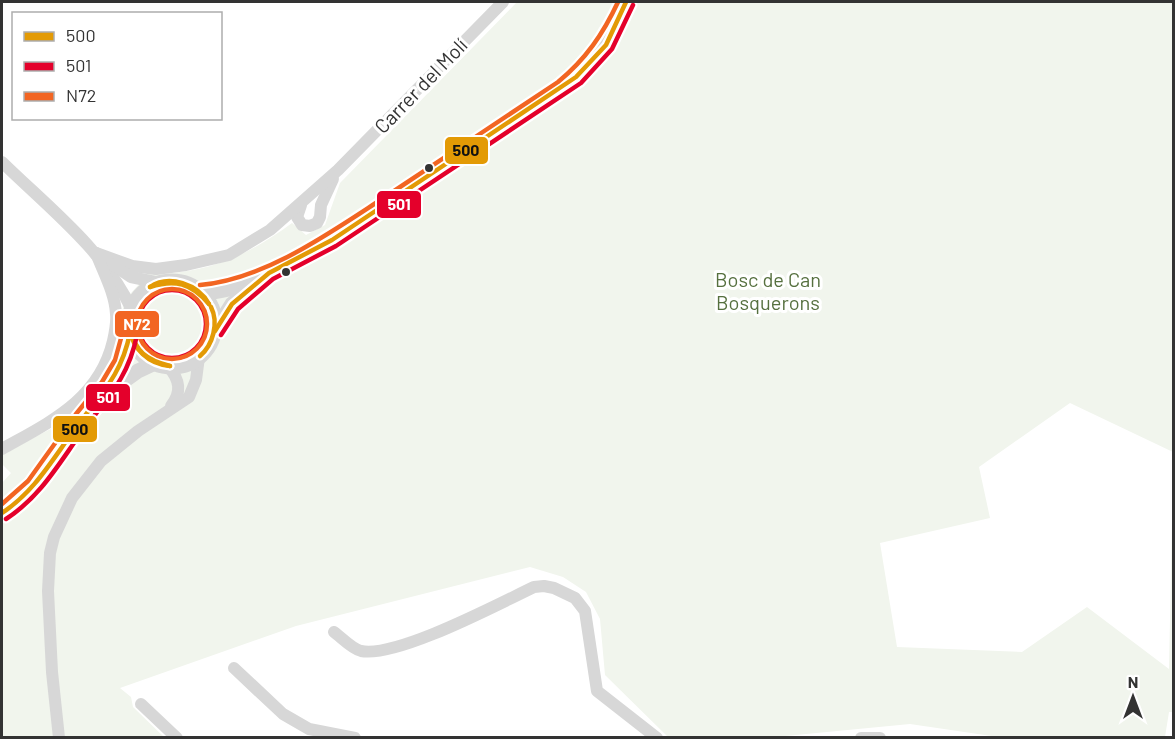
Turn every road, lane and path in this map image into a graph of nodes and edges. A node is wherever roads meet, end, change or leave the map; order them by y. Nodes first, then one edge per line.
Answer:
1 (626, 2) edge
2 (500, 3) edge
3 (2, 162) edge
4 (338, 170) junction
5 (301, 205) junction
6 (96, 253) junction
7 (269, 273) junction
8 (160, 283) junction
9 (201, 292) junction
10 (131, 308) junction
11 (214, 331) junction
12 (130, 333) junction
13 (199, 357) junction
14 (162, 365) junction
15 (100, 398) junction
16 (169, 410) junction
17 (2, 449) edge
18 (2, 513) edge
19 (334, 632) dead end
20 (234, 668) dead end
21 (141, 704) dead end
22 (59, 738) edge
23 (177, 738) edge
24 (355, 738) edge
25 (657, 738) edge

1 - 7 street
2 - 4 street, Carrer del Molí
3 - 6 street
4 - 5 street, Carrer del Molí
4 - 5 street, Carrer del Molí
5 - 6 street, Carrer del Molí
6 - 8 street
6 - 10 street
6 - 17 street
7 - 9 street
7 - 11 street
8 - 9 street
8 - 10 street
9 - 11 street
10 - 12 street
11 - 13 street
12 - 14 street
12 - 15 street
13 - 14 street
13 - 16 street
14 - 15 street
14 - 16 street
15 - 18 street
16 - 22 street
19 - 25 street
20 - 24 street
21 - 23 street

